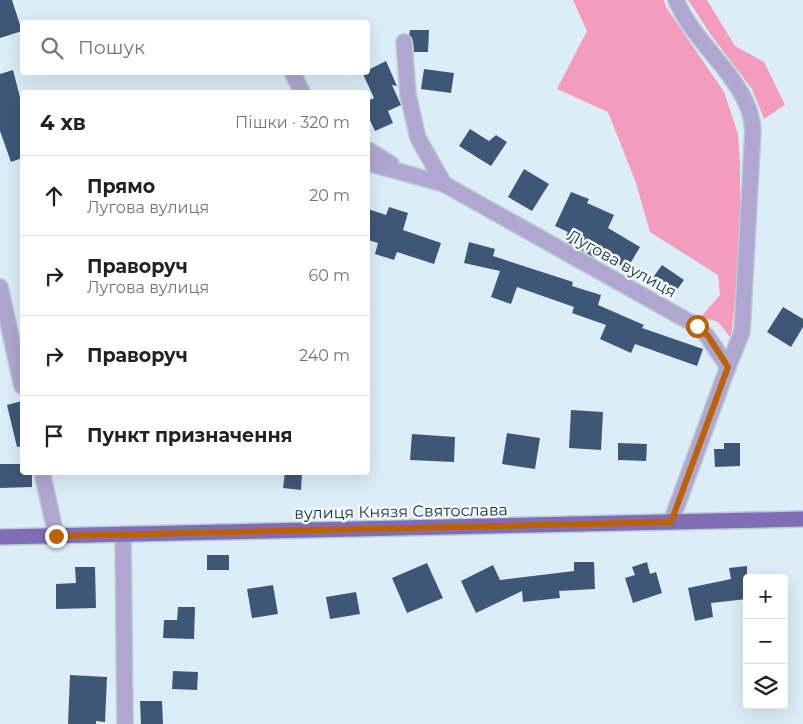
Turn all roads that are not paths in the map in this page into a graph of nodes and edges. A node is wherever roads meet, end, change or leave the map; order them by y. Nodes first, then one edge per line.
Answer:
1 (676, 0) edge
2 (404, 42) dead end
3 (294, 75) edge
4 (301, 90) edge
5 (370, 151) edge
6 (370, 163) edge
7 (405, 172) junction
8 (444, 184) junction
9 (0, 287) edge
10 (728, 367) junction
11 (20, 377) edge
12 (43, 475) edge
13 (803, 519) edge
14 (671, 522) junction
15 (123, 534) junction
16 (0, 536) edge
17 (56, 536) junction
18 (124, 724) edge

1 - 10 street
2 - 8 street
3 - 4 street
5 - 7 street, Лугова вулиця
6 - 7 street, Лугова вулиця
7 - 8 street, Лугова вулиця
8 - 10 street, Лугова вулиця
9 - 11 street
10 - 14 street
12 - 17 street
13 - 14 main road, вулиця Князя Святослава
14 - 15 main road, вулиця Князя Святослава
15 - 17 main road, вулиця Князя Святослава
15 - 18 street
16 - 17 main road, вулиця Князя Святослава

